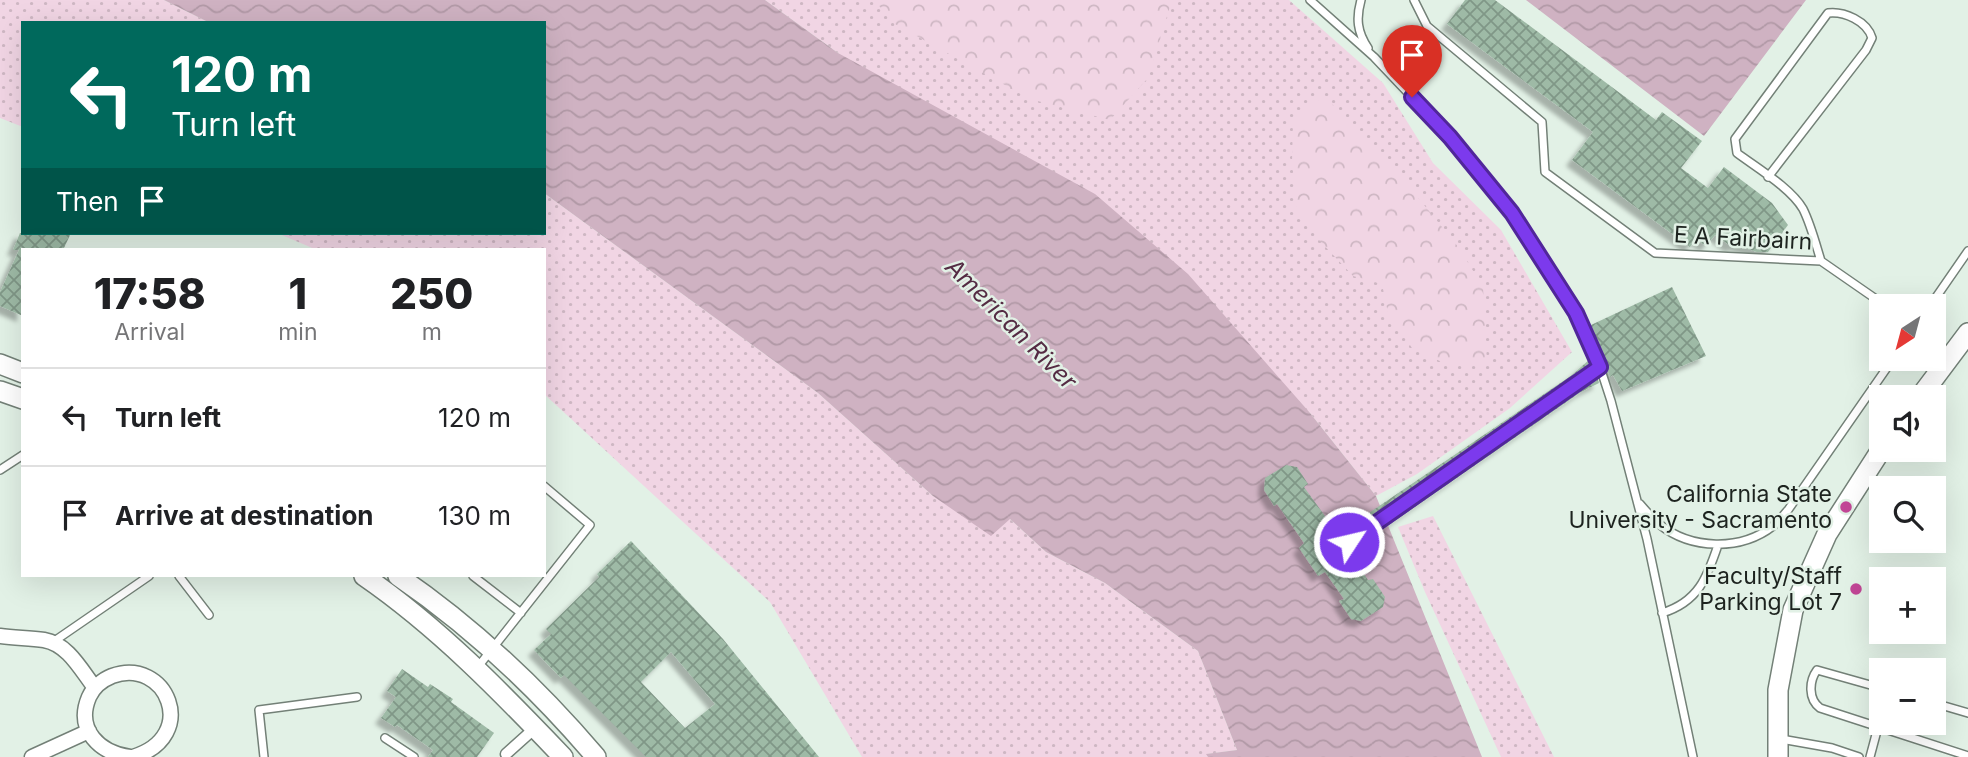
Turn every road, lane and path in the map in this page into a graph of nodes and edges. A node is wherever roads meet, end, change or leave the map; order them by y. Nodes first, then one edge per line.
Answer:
1 (1310, 0) edge
2 (1361, 0) edge
3 (1414, 0) edge
4 (1374, 57) junction
5 (1768, 177) junction
6 (1968, 251) edge
7 (1821, 261) junction
8 (1869, 294) edge
9 (1938, 294) edge
10 (1968, 333) edge
11 (0, 364) edge
12 (1600, 367) junction
13 (1884, 371) edge
14 (21, 372) edge
15 (1929, 385) edge
16 (0, 391) edge
17 (21, 398) edge
18 (21, 456) edge
19 (1873, 462) edge
20 (0, 470) edge
21 (546, 491) edge
22 (1637, 502) junction
23 (1349, 542) dead end
24 (1718, 545) junction
25 (148, 577) edge
26 (180, 577) edge
27 (365, 577) edge
28 (399, 577) edge
29 (479, 578) edge
30 (521, 613) junction
31 (1662, 613) junction
32 (209, 615) dead end
33 (0, 636) edge
34 (52, 643) junction
35 (491, 651) junction
36 (476, 668) junction
37 (1869, 685) edge
38 (95, 688) junction
39 (357, 697) dead end
40 (1946, 707) edge
41 (1968, 713) edge
42 (1869, 724) edge
43 (536, 728) junction
44 (89, 731) junction
45 (1876, 735) edge
46 (1903, 735) edge
47 (385, 738) dead end
48 (1778, 748) edge
49 (1832, 748) junction
50 (150, 755) edge
51 (504, 756) edge
52 (1968, 756) edge
53 (32, 757) edge
54 (131, 757) edge
55 (264, 757) edge
56 (414, 757) edge
57 (563, 757) edge
58 (596, 757) edge
59 (1693, 757) edge
60 (1833, 757) edge
61 (1859, 757) edge
62 (1870, 757) edge

1 - 4 lane
2 - 4 lane
3 - 7 lane, E A Fairbairn
4 - 12 lane
5 - 5 lane
5 - 7 lane
6 - 9 lane
7 - 8 lane, E A Fairbairn
10 - 15 street
11 - 14 street
12 - 22 lane
12 - 23 lane
13 - 24 lane
16 - 17 street
18 - 20 lane
19 - 48 street
21 - 30 lane
22 - 24 lane
22 - 31 lane
24 - 31 lane
25 - 34 lane
26 - 32 lane
27 - 36 street
28 - 35 street
29 - 30 lane
30 - 35 lane
31 - 59 lane
33 - 34 street
34 - 38 street
35 - 36 lane
35 - 58 street
36 - 43 street
37 - 42 lane
38 - 44 street
38 - 50 street
39 - 55 lane
40 - 41 lane
43 - 51 street
43 - 57 street
44 - 53 street
44 - 54 street
45 - 62 lane
46 - 52 lane
47 - 56 lane
48 - 49 lane
49 - 60 lane
49 - 61 lane
50 - 54 street

